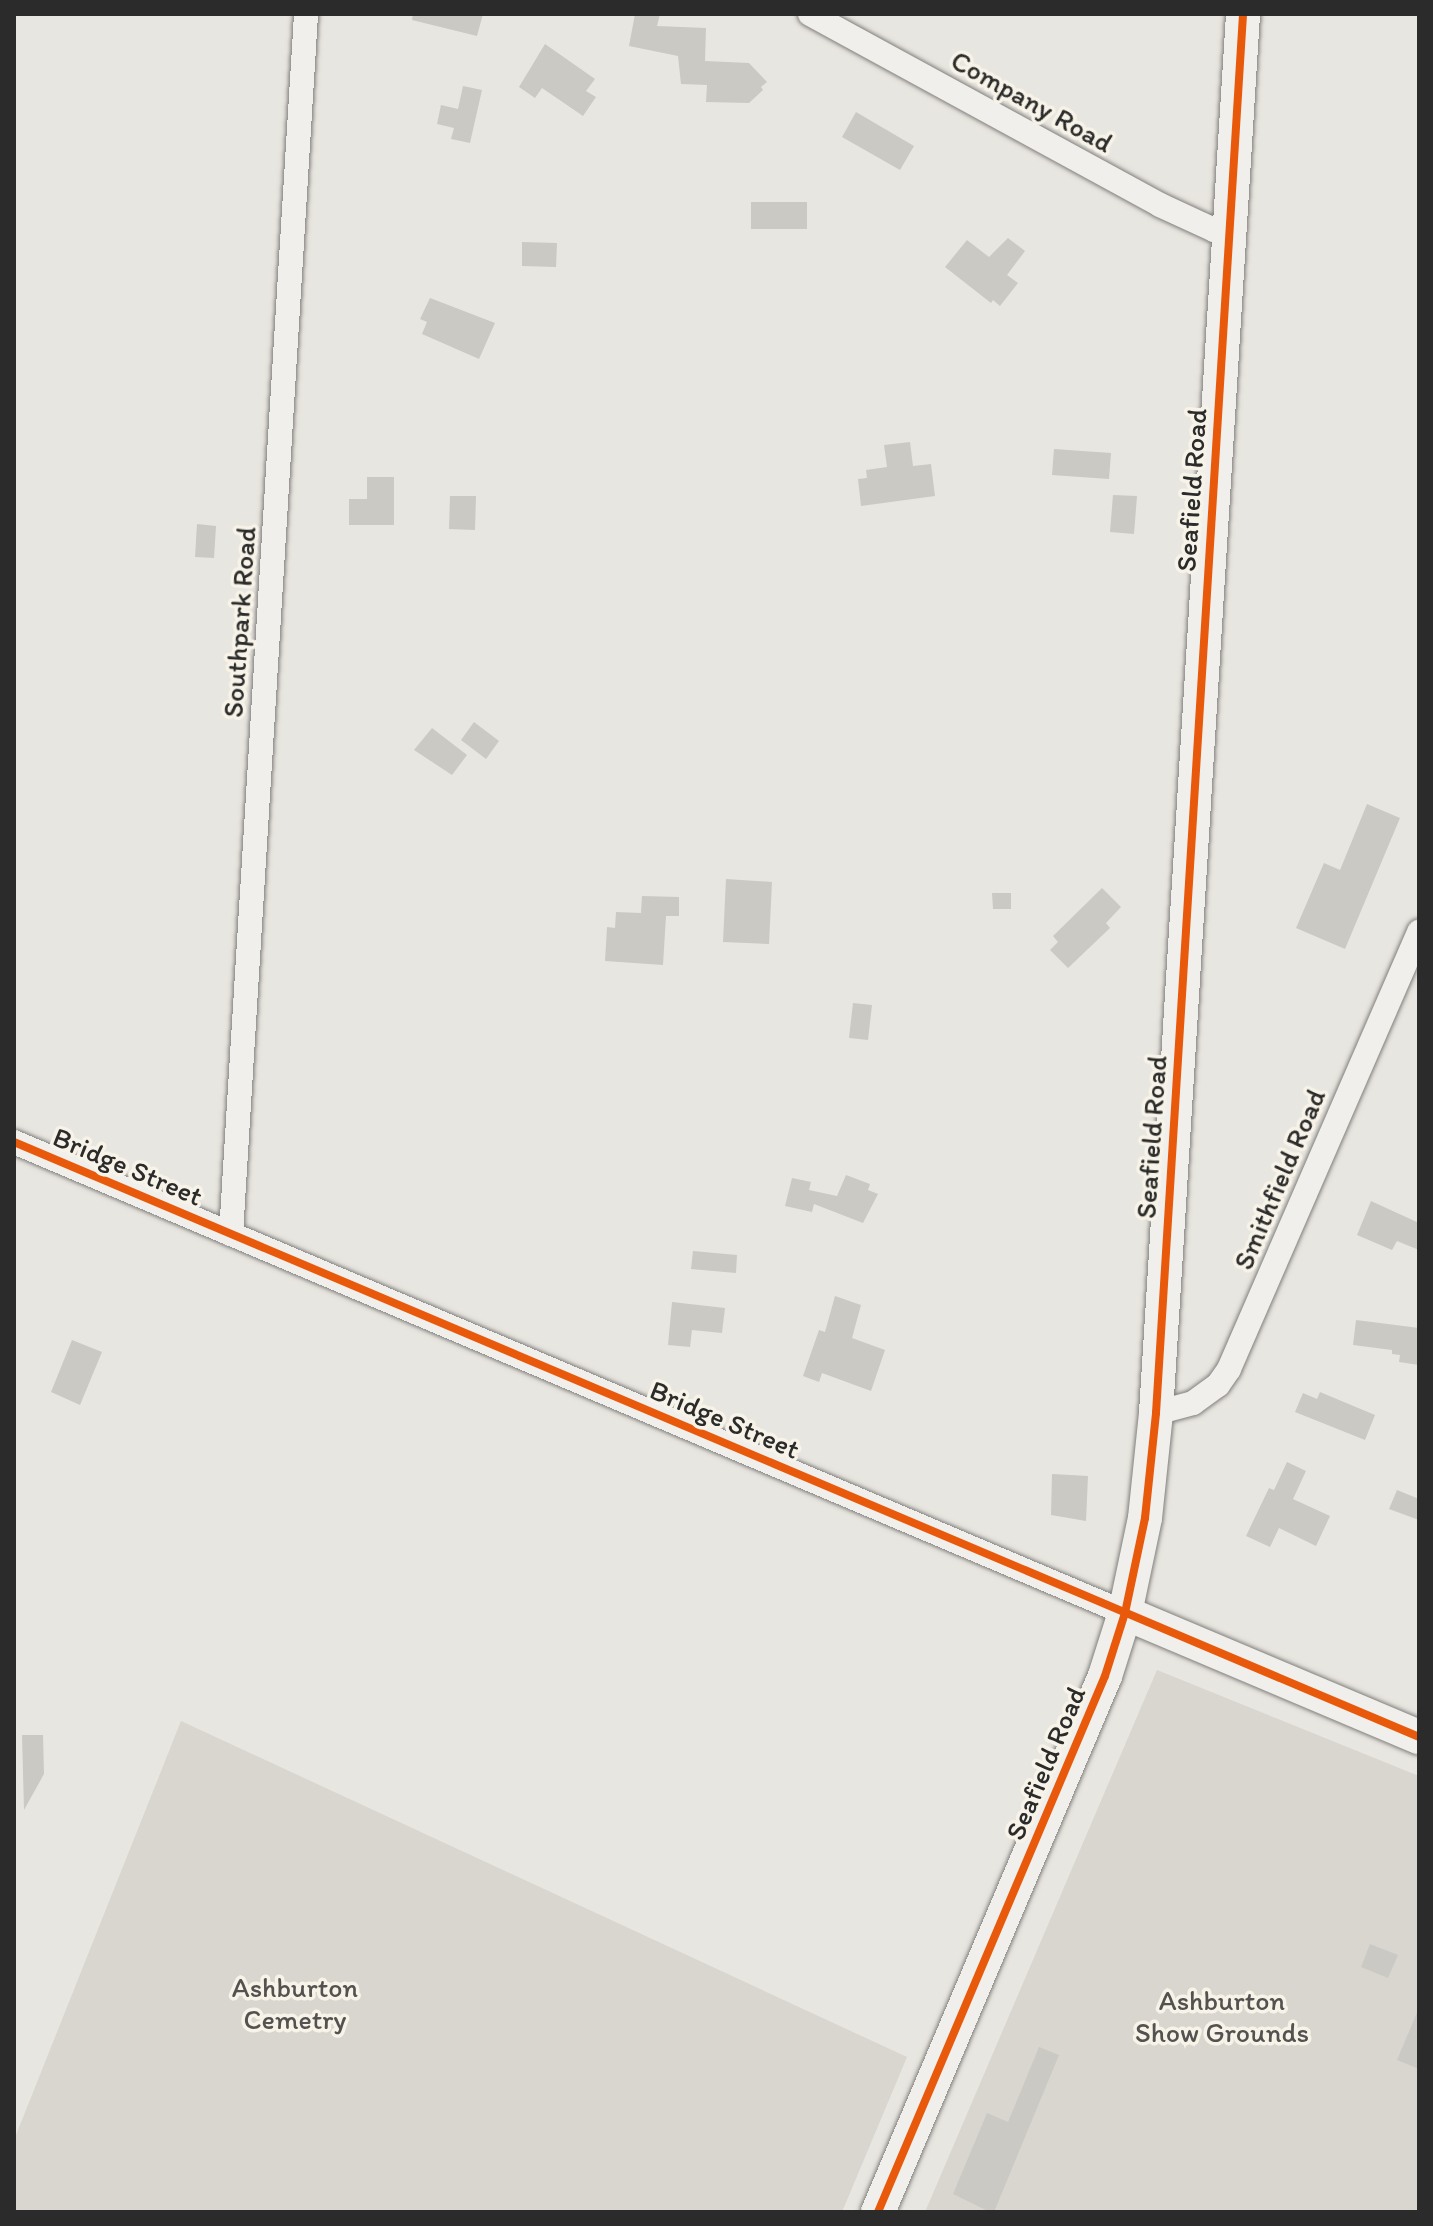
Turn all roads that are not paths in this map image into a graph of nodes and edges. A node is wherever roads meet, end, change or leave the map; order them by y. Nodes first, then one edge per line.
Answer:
1 (306, 14) edge
2 (810, 14) edge
3 (1243, 14) edge
4 (1230, 230) junction
5 (1419, 932) edge
6 (14, 1142) edge
7 (231, 1234) junction
8 (1156, 1413) junction
9 (1125, 1613) junction
10 (1419, 1737) edge
11 (878, 2212) edge

1 - 7 street, Southpark Road
2 - 4 street, Company Road
3 - 4 street, Seafield Road
4 - 8 street, Seafield Road
5 - 8 street, Smithfield Road
6 - 7 street, Bridge Street
7 - 9 street, Bridge Street
8 - 9 street, Seafield Road
9 - 10 street, Bridge Street
9 - 11 street, Seafield Road

